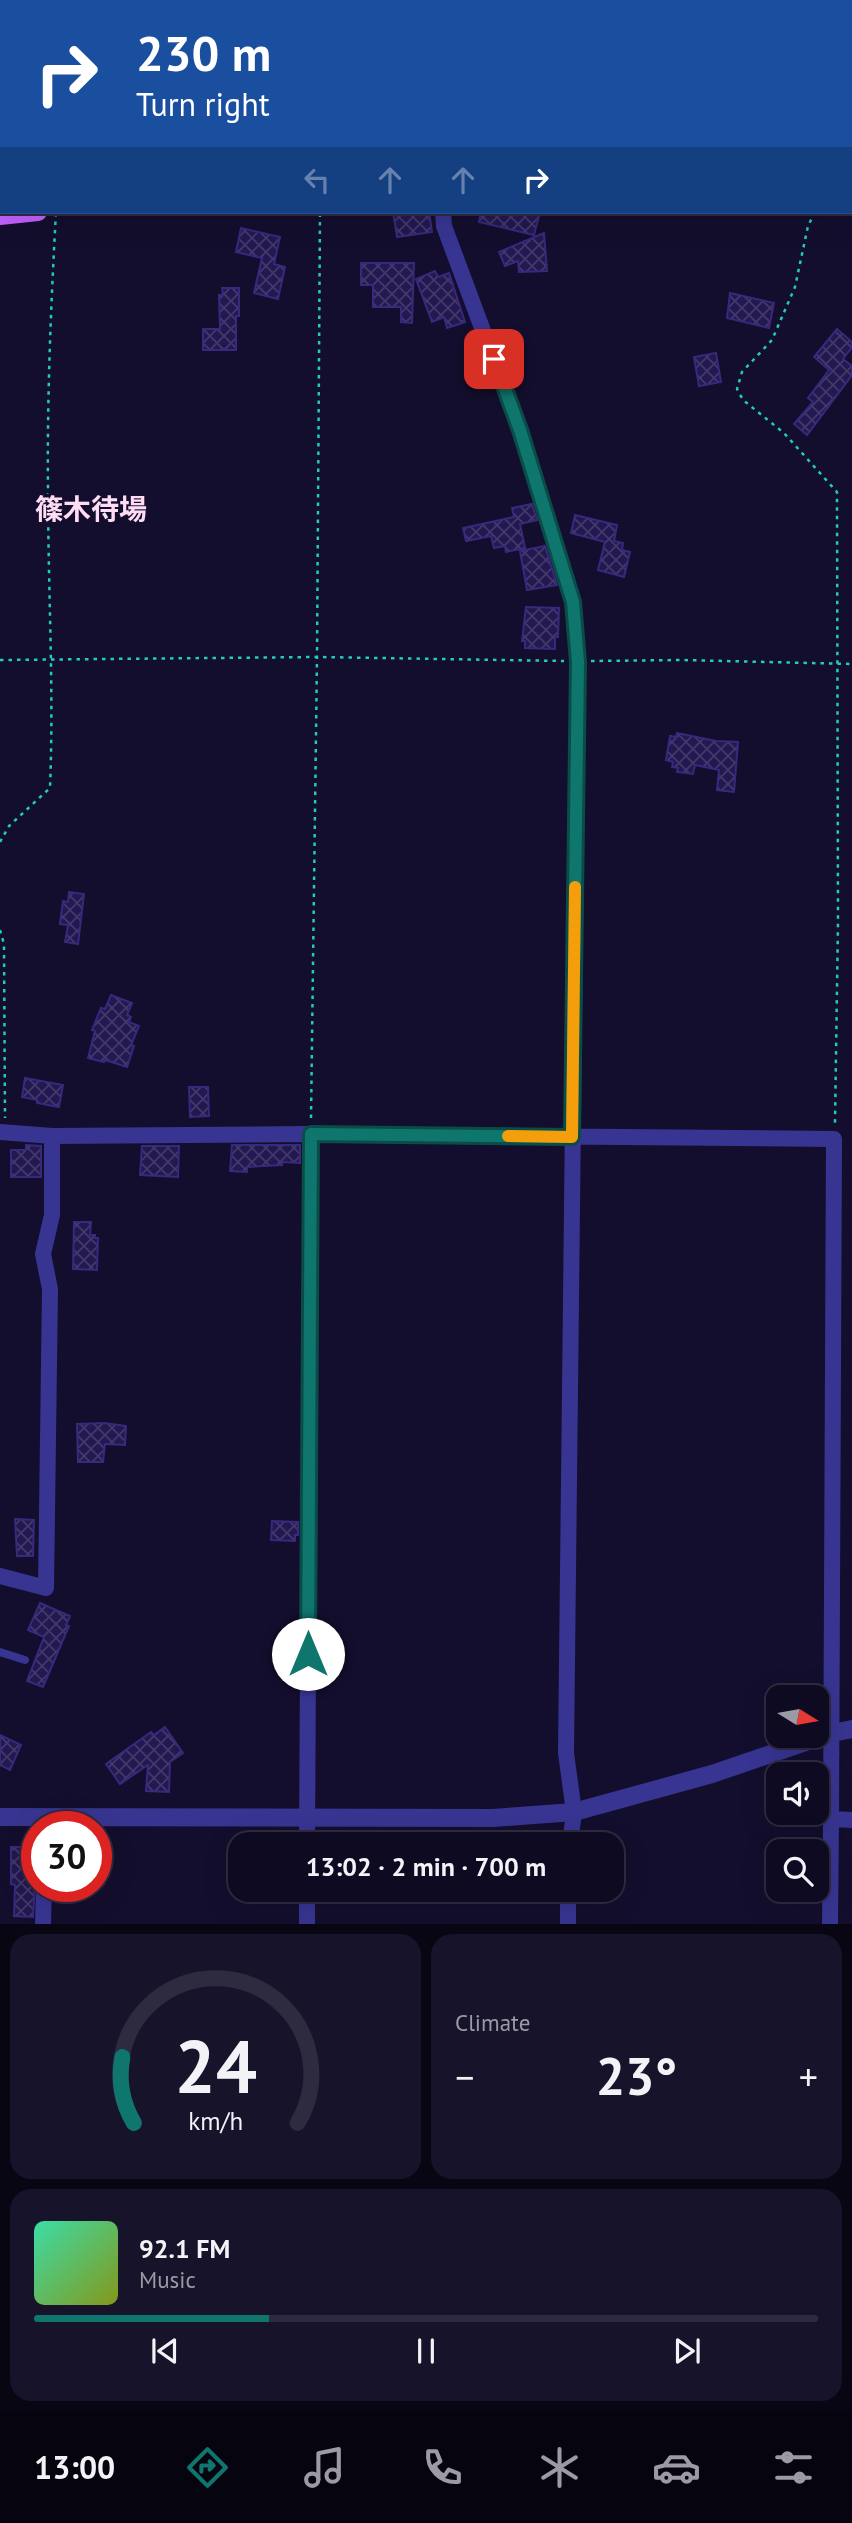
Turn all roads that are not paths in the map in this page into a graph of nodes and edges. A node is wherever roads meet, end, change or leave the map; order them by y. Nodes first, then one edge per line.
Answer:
1 (19, 214) edge
2 (443, 214) edge
3 (0, 216) edge
4 (3, 1132) edge
5 (311, 1134) junction
6 (52, 1136) junction
7 (572, 1137) junction
8 (0, 1577) edge
9 (0, 1652) edge
10 (25, 1660) dead end
11 (852, 1729) edge
12 (832, 1732) junction
13 (574, 1812) junction
14 (0, 1817) edge
15 (307, 1818) junction
16 (21, 1819) edge
17 (831, 1819) junction
18 (852, 1820) edge
19 (112, 1821) edge
20 (307, 1832) edge
21 (572, 1832) edge
22 (44, 1902) edge
23 (307, 1902) edge
24 (568, 1902) edge
25 (43, 1924) edge
26 (307, 1924) edge
27 (568, 1924) edge
28 (830, 1924) edge

1 - 3 main road
2 - 7 street
4 - 6 street
5 - 6 street
5 - 7 street
5 - 15 street
6 - 8 street
7 - 12 street
7 - 13 street
9 - 10 lane
11 - 12 street
12 - 13 street
12 - 17 street
13 - 15 street
13 - 21 street
14 - 16 street
15 - 19 street
15 - 20 street
17 - 18 street
17 - 28 street
22 - 25 street
23 - 26 street
24 - 27 street

